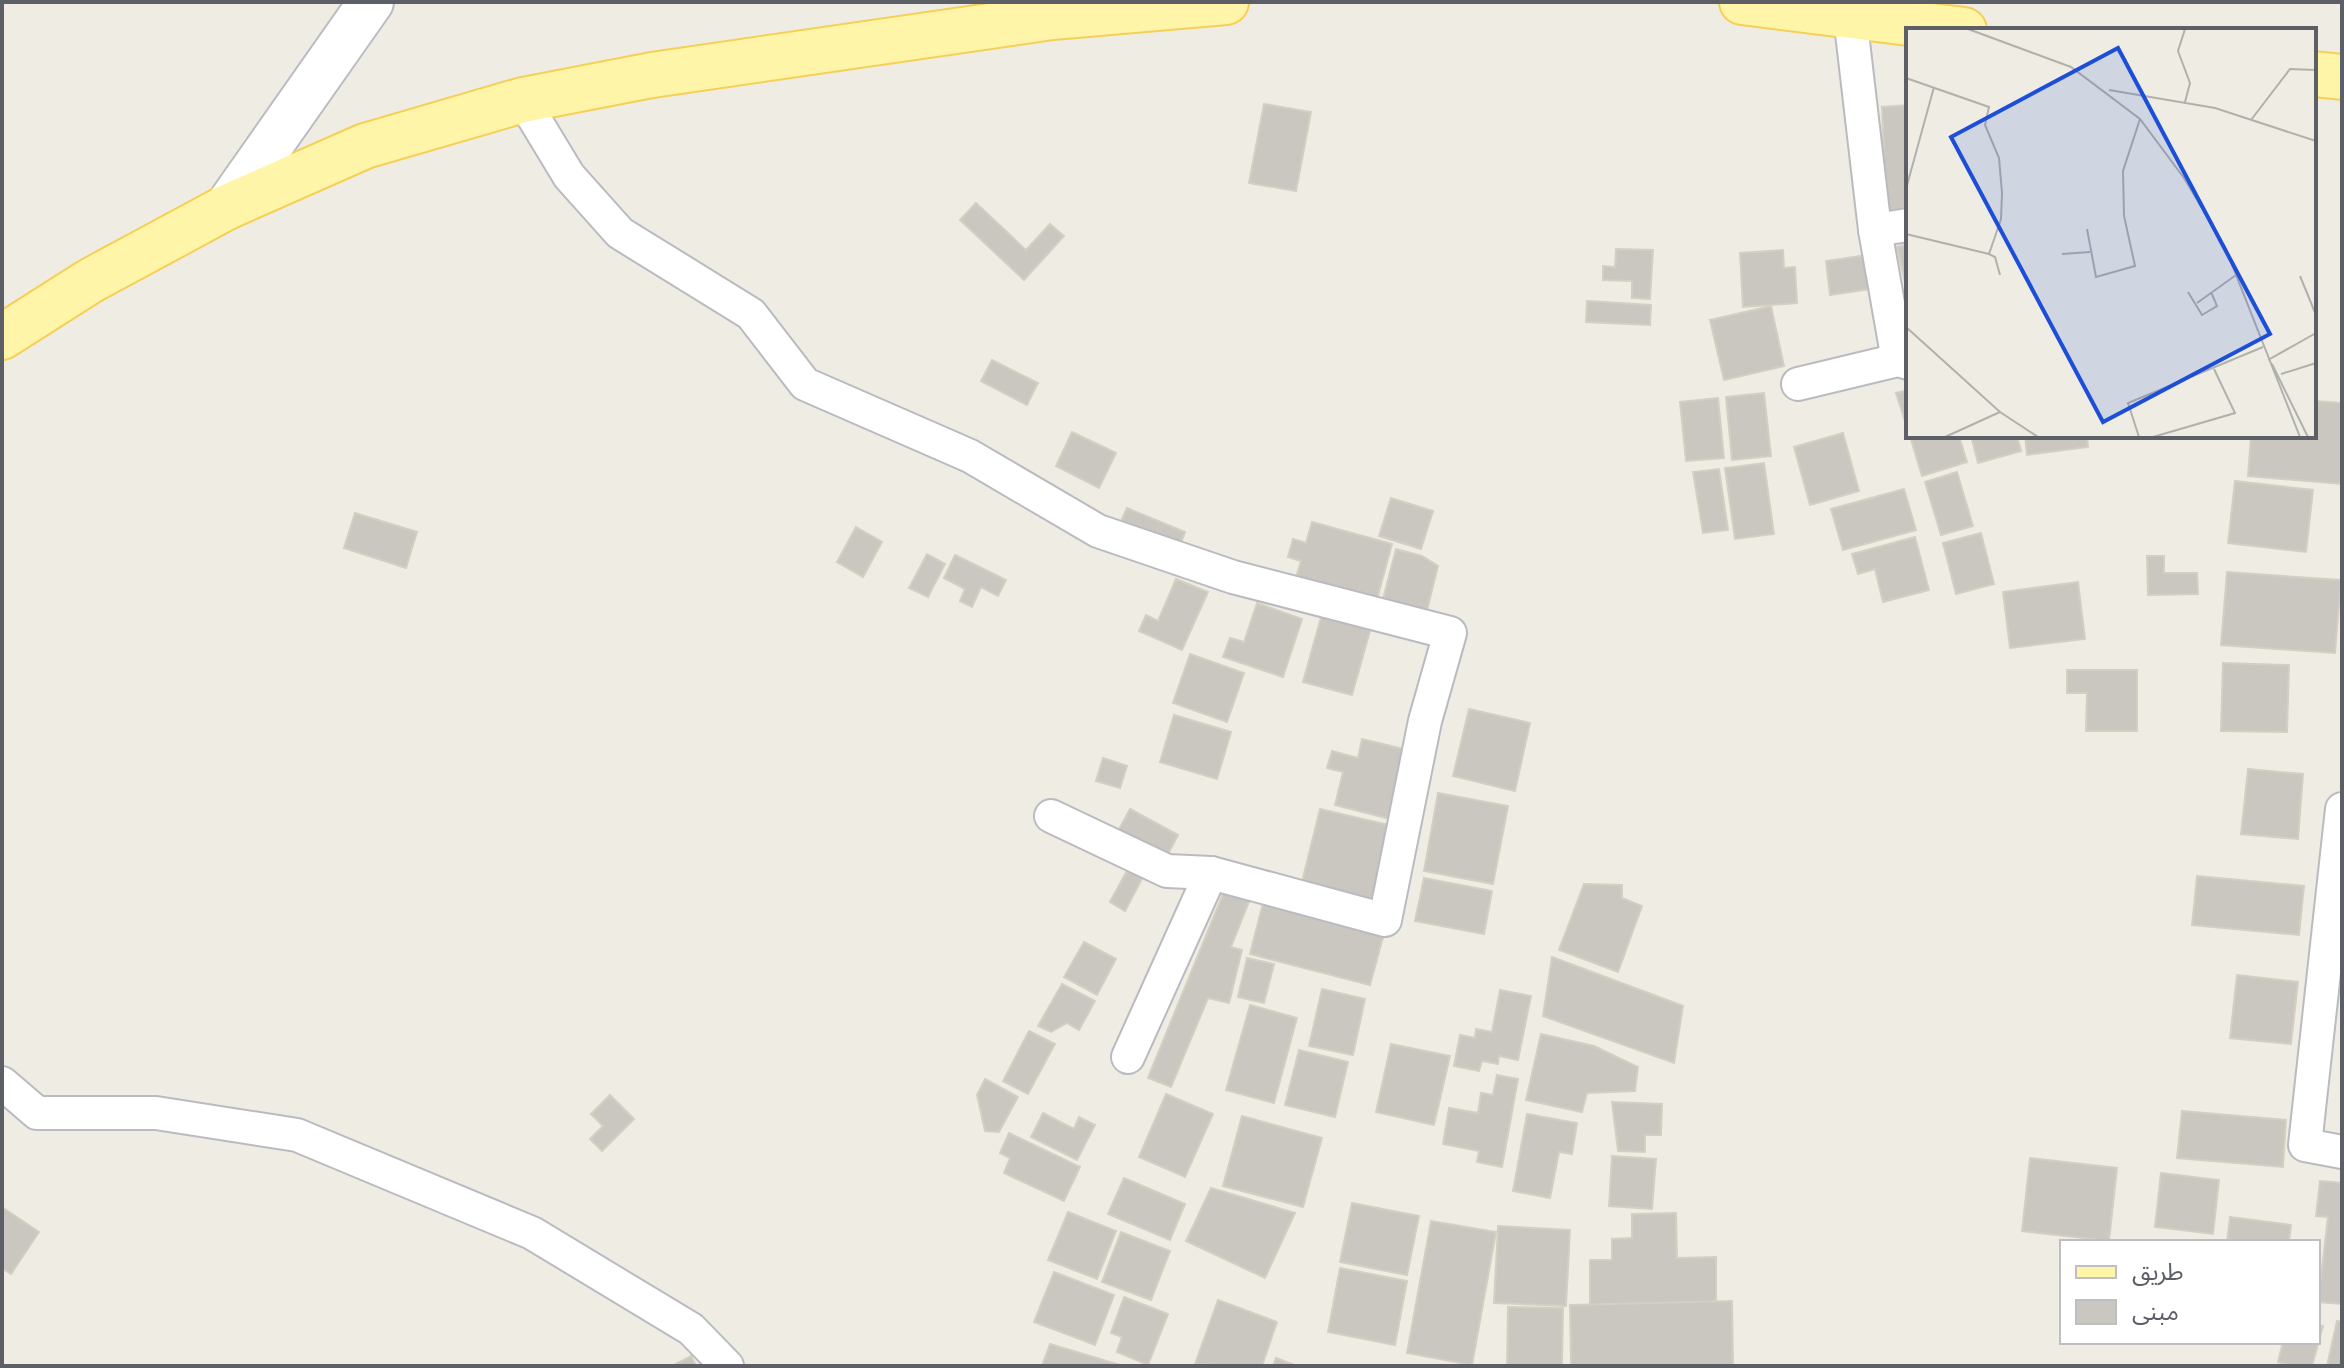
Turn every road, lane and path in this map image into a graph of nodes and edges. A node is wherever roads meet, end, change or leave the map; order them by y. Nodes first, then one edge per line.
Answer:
1 (371, 2) edge
2 (1226, 2) edge
3 (1742, 2) edge
4 (1850, 16) junction
5 (1948, 28) edge
6 (2316, 74) edge
7 (2342, 77) edge
8 (523, 100) junction
9 (227, 207) junction
10 (1906, 225) edge
11 (1875, 230) junction
12 (2, 337) edge
13 (1903, 361) edge
14 (1798, 384) dead end
15 (2342, 809) edge
16 (1051, 816) dead end
17 (1211, 873) junction
18 (1128, 1057) dead end
19 (2, 1083) edge
20 (2342, 1152) edge
21 (727, 1366) edge

1 - 9 main road
2 - 8 main road
3 - 4 main road
4 - 5 main road
4 - 11 street
6 - 7 main road
8 - 9 main road
8 - 17 street
9 - 12 main road
10 - 11 street
11 - 13 street
13 - 14 street
15 - 20 street
16 - 17 street
17 - 18 street
19 - 21 street

